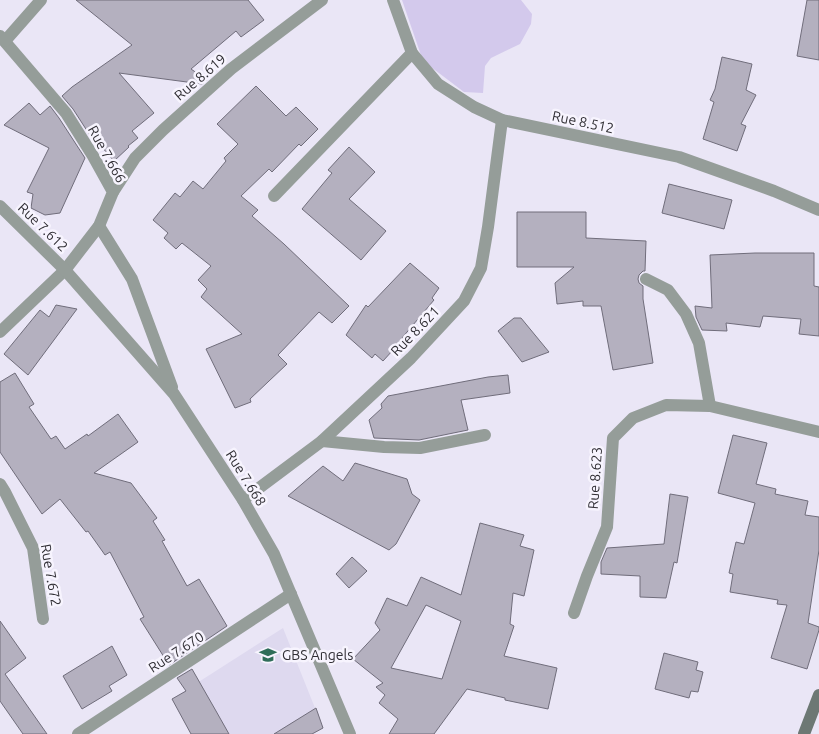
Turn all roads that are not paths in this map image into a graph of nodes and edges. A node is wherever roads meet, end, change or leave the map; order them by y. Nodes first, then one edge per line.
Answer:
1 (41, 0) edge
2 (322, 0) edge
3 (392, 0) edge
4 (2, 38) edge
5 (412, 53) junction
6 (502, 120) junction
7 (113, 192) junction
8 (274, 196) dead end
9 (0, 206) edge
10 (819, 210) edge
11 (99, 226) junction
12 (65, 270) junction
13 (646, 278) dead end
14 (0, 332) edge
15 (174, 394) junction
16 (710, 406) junction
17 (819, 432) edge
18 (486, 435) dead end
19 (322, 441) junction
20 (0, 484) edge
21 (244, 500) junction
22 (291, 594) junction
23 (574, 613) dead end
24 (43, 619) dead end
25 (819, 695) edge
26 (78, 734) edge
27 (350, 734) edge
28 (804, 734) edge

1 - 4 street
2 - 7 street, Rue 8.619
3 - 5 street, Rue 8.512
4 - 7 street, Rue 7.666
5 - 6 street, Rue 8.512
5 - 8 street
6 - 10 street, Rue 8.512
6 - 19 street, Rue 8.621
7 - 11 street, Rue 7.666
9 - 12 street, Rue 7.612
11 - 12 street, Rue 7.666
11 - 15 street
12 - 14 street, Rue 7.666
12 - 15 street, Rue 7.668
13 - 16 street
15 - 21 street, Rue 7.668
16 - 17 street, Rue 8.623
16 - 23 street, Rue 8.623
18 - 19 street
19 - 21 street, Rue 8.621
20 - 24 street, Rue 7.672
21 - 22 street, Rue 7.668
22 - 26 street, Rue 7.670
22 - 27 street, Rue 7.668
25 - 28 main road

